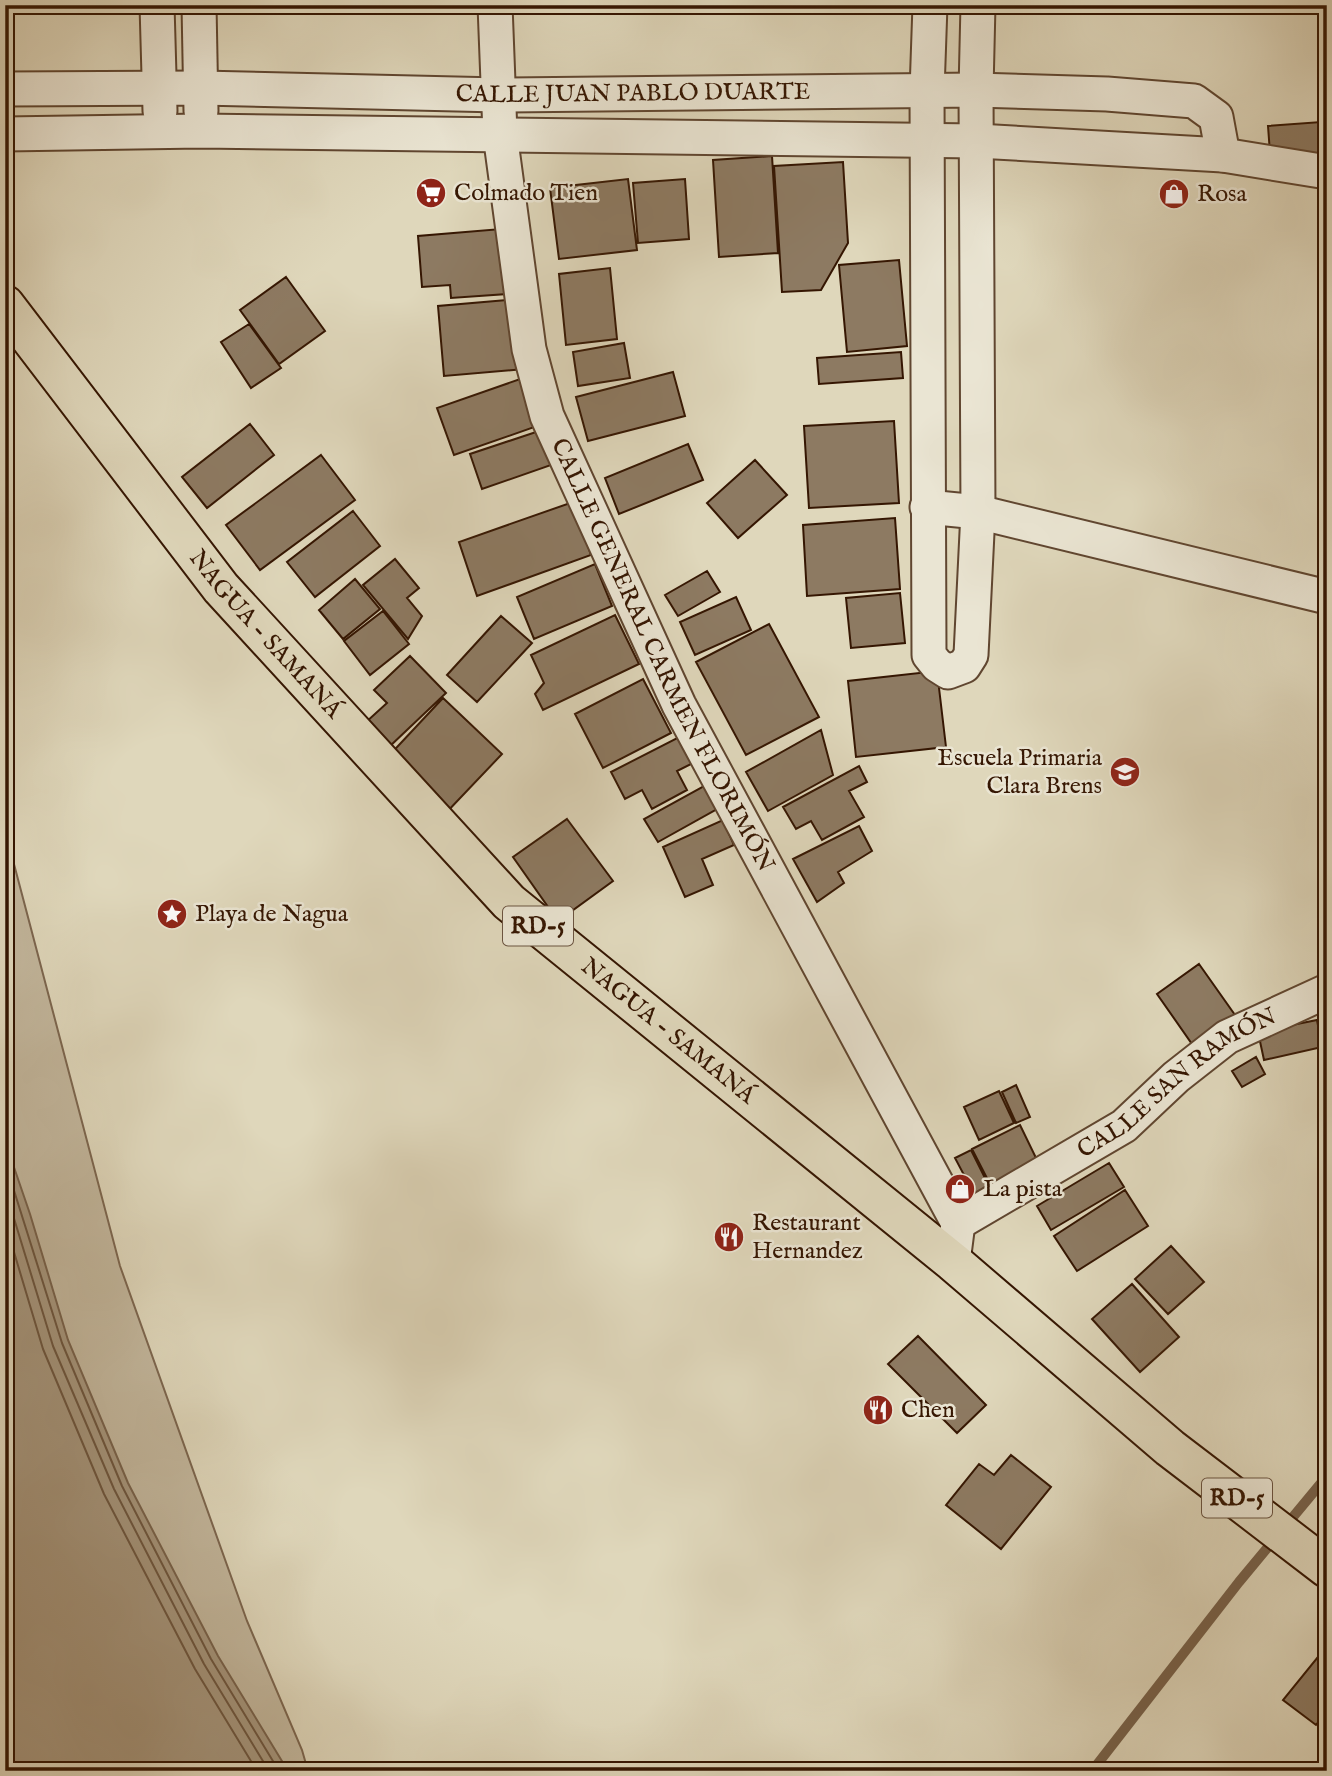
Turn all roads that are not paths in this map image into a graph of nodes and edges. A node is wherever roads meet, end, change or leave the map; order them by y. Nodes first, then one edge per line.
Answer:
1 (157, 5) edge
2 (199, 5) edge
3 (495, 5) edge
4 (930, 5) edge
5 (978, 5) edge
6 (201, 88) junction
7 (5, 89) edge
8 (158, 89) junction
9 (976, 90) junction
10 (928, 91) junction
11 (499, 96) junction
12 (201, 131) junction
13 (162, 132) junction
14 (5, 134) edge
15 (500, 134) junction
16 (928, 140) junction
17 (977, 141) junction
18 (1223, 155) junction
19 (1327, 172) edge
20 (5, 305) edge
21 (927, 507) junction
22 (978, 512) junction
23 (1327, 597) edge
24 (1327, 991) edge
25 (958, 1223) junction
26 (953, 1262) junction
27 (1315, 1558) edge

1 - 8 street
2 - 6 street
3 - 11 street, CALLE GENERAL CARMEN FLORIMÓN
4 - 10 street
5 - 9 street
6 - 8 street, CALLE JUAN PABLO DUARTE
6 - 11 street, CALLE JUAN PABLO DUARTE
6 - 12 street
7 - 8 street, CALLE JUAN PABLO DUARTE
8 - 13 street
9 - 10 street, CALLE JUAN PABLO DUARTE
9 - 17 street
9 - 18 street, CALLE JUAN PABLO DUARTE
10 - 11 street, CALLE JUAN PABLO DUARTE
10 - 16 street
11 - 15 street, CALLE GENERAL CARMEN FLORIMÓN
12 - 13 street, CALLE JUAN PABLO DUARTE
12 - 15 street, CALLE JUAN PABLO DUARTE
13 - 14 street, CALLE JUAN PABLO DUARTE
15 - 16 street, CALLE JUAN PABLO DUARTE
15 - 25 street, CALLE GENERAL CARMEN FLORIMÓN
16 - 17 street, CALLE JUAN PABLO DUARTE
16 - 21 street
17 - 18 street, CALLE JUAN PABLO DUARTE
17 - 22 street
18 - 19 street, CALLE JUAN PABLO DUARTE
20 - 26 main road, NAGUA - SAMANÁ / RD-5
21 - 22 street
21 - 22 street
22 - 23 street
24 - 25 street, CALLE SAN RAMÓN
25 - 26 street
26 - 27 main road, NAGUA - SAMANÁ / RD-5

